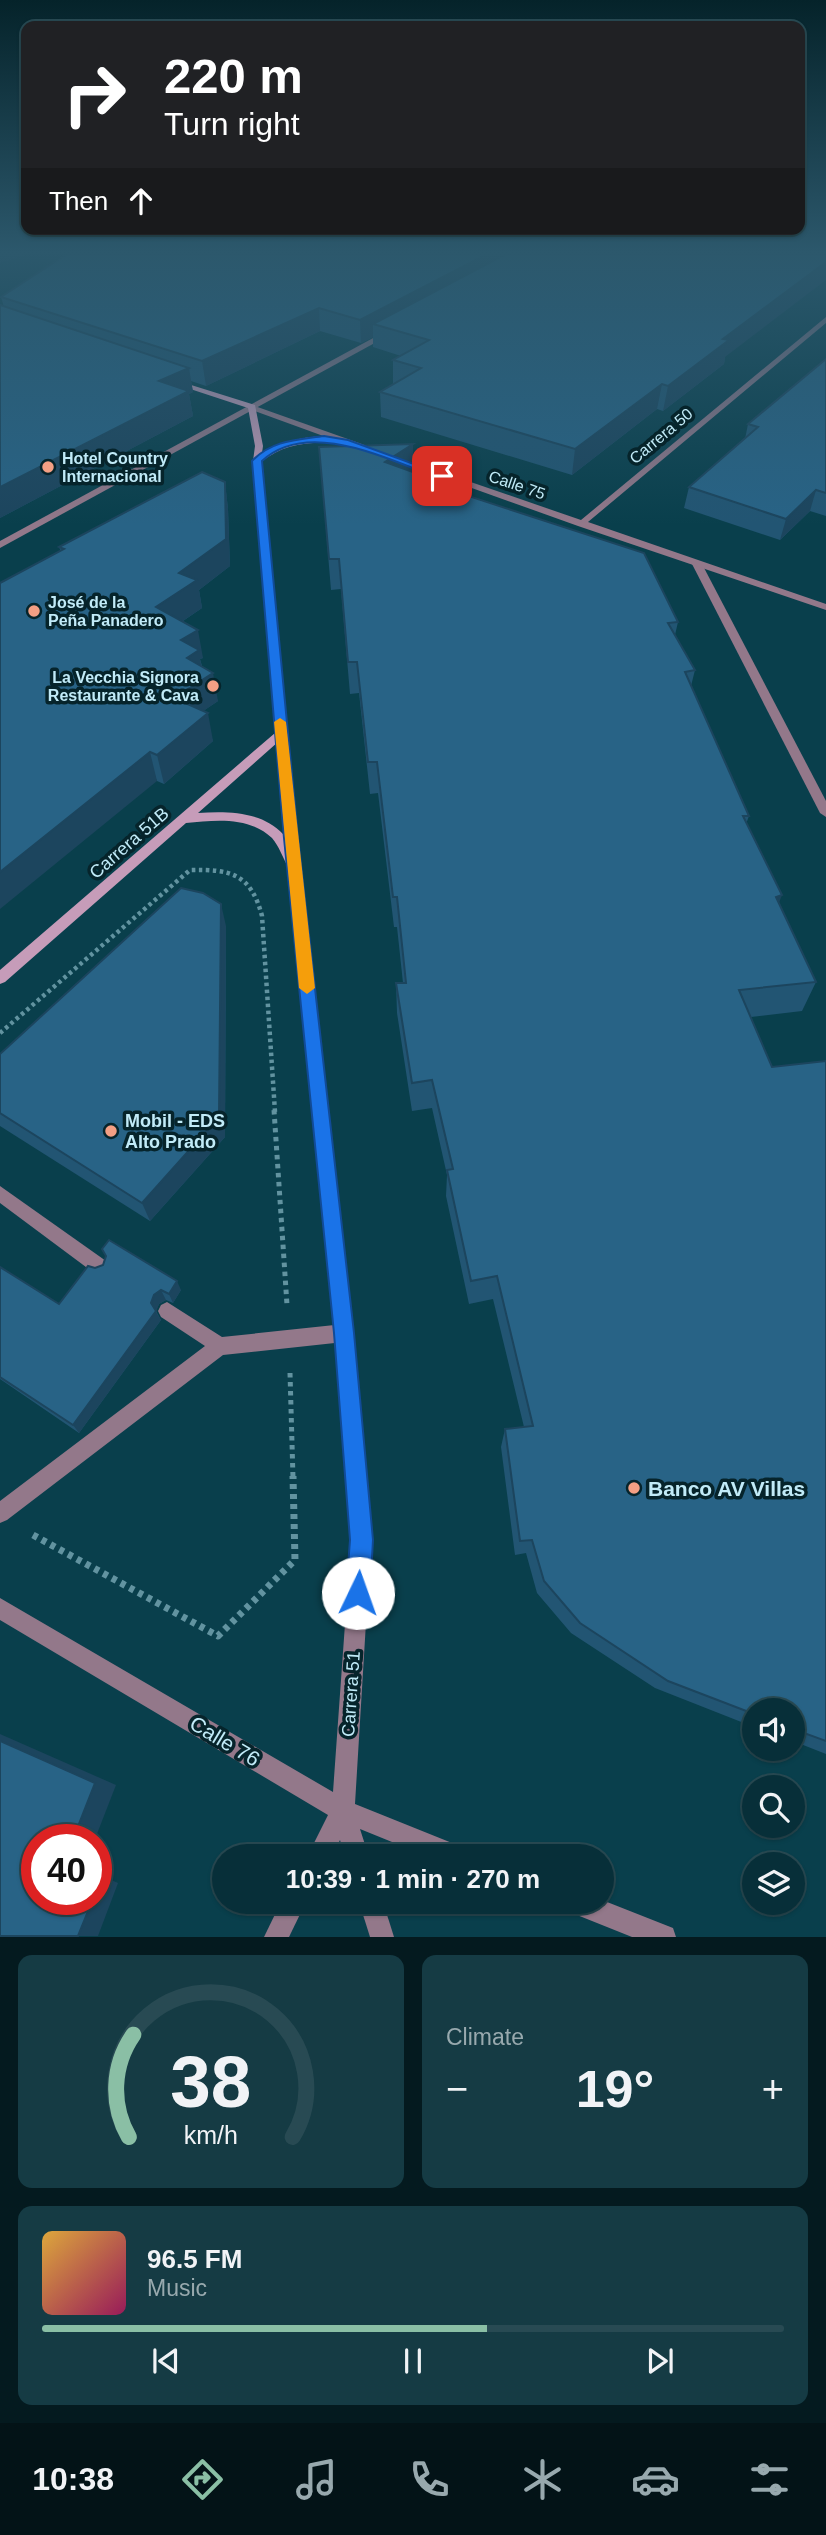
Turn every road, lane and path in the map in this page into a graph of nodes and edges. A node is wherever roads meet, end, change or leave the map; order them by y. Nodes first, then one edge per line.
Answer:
1 (370, 344) edge
2 (796, 344) edge
3 (160, 376) edge
4 (253, 408) junction
5 (344, 442) junction
6 (257, 461) junction
7 (581, 524) junction
8 (0, 545) edge
9 (697, 564) junction
10 (826, 607) edge
11 (281, 734) junction
12 (826, 813) edge
13 (184, 819) junction
14 (293, 864) junction
15 (0, 978) edge
16 (0, 1033) edge
17 (0, 1193) edge
18 (100, 1268) edge
19 (167, 1311) dead end
20 (344, 1333) junction
21 (289, 1337) junction
22 (220, 1346) junction
23 (0, 1513) edge
24 (24, 1530) dead end
25 (0, 1608) edge
26 (343, 1811) junction
27 (326, 1844) edge
28 (353, 1844) edge
29 (426, 1844) edge
30 (288, 1914) edge
31 (375, 1914) edge
32 (606, 1914) edge
33 (276, 1937) edge
34 (382, 1937) edge
35 (664, 1937) edge

1 - 4 street
2 - 7 street, Carrera 50
3 - 4 main road, Calle 75
4 - 5 street, Calle 75
4 - 6 main road, Carrera 51
4 - 8 street
5 - 6 main road
5 - 7 street, Calle 75
6 - 11 main road, Carrera 51
7 - 9 street, Calle 75
9 - 10 street, Calle 75
9 - 12 street
11 - 13 main road, Carrera 51B
11 - 14 street, Carrera 51
13 - 14 main road
13 - 15 main road, Carrera 51B
14 - 20 street, Carrera 51
16 - 21 path
17 - 18 street
19 - 22 street
20 - 21 street
20 - 26 street, Carrera 51
21 - 22 street
21 - 24 path
22 - 23 street
25 - 26 street, Calle 76
26 - 27 street, Carrera 51
26 - 28 street, Carrera 51
26 - 29 street, Calle 76
30 - 33 street
31 - 34 street
32 - 35 street

